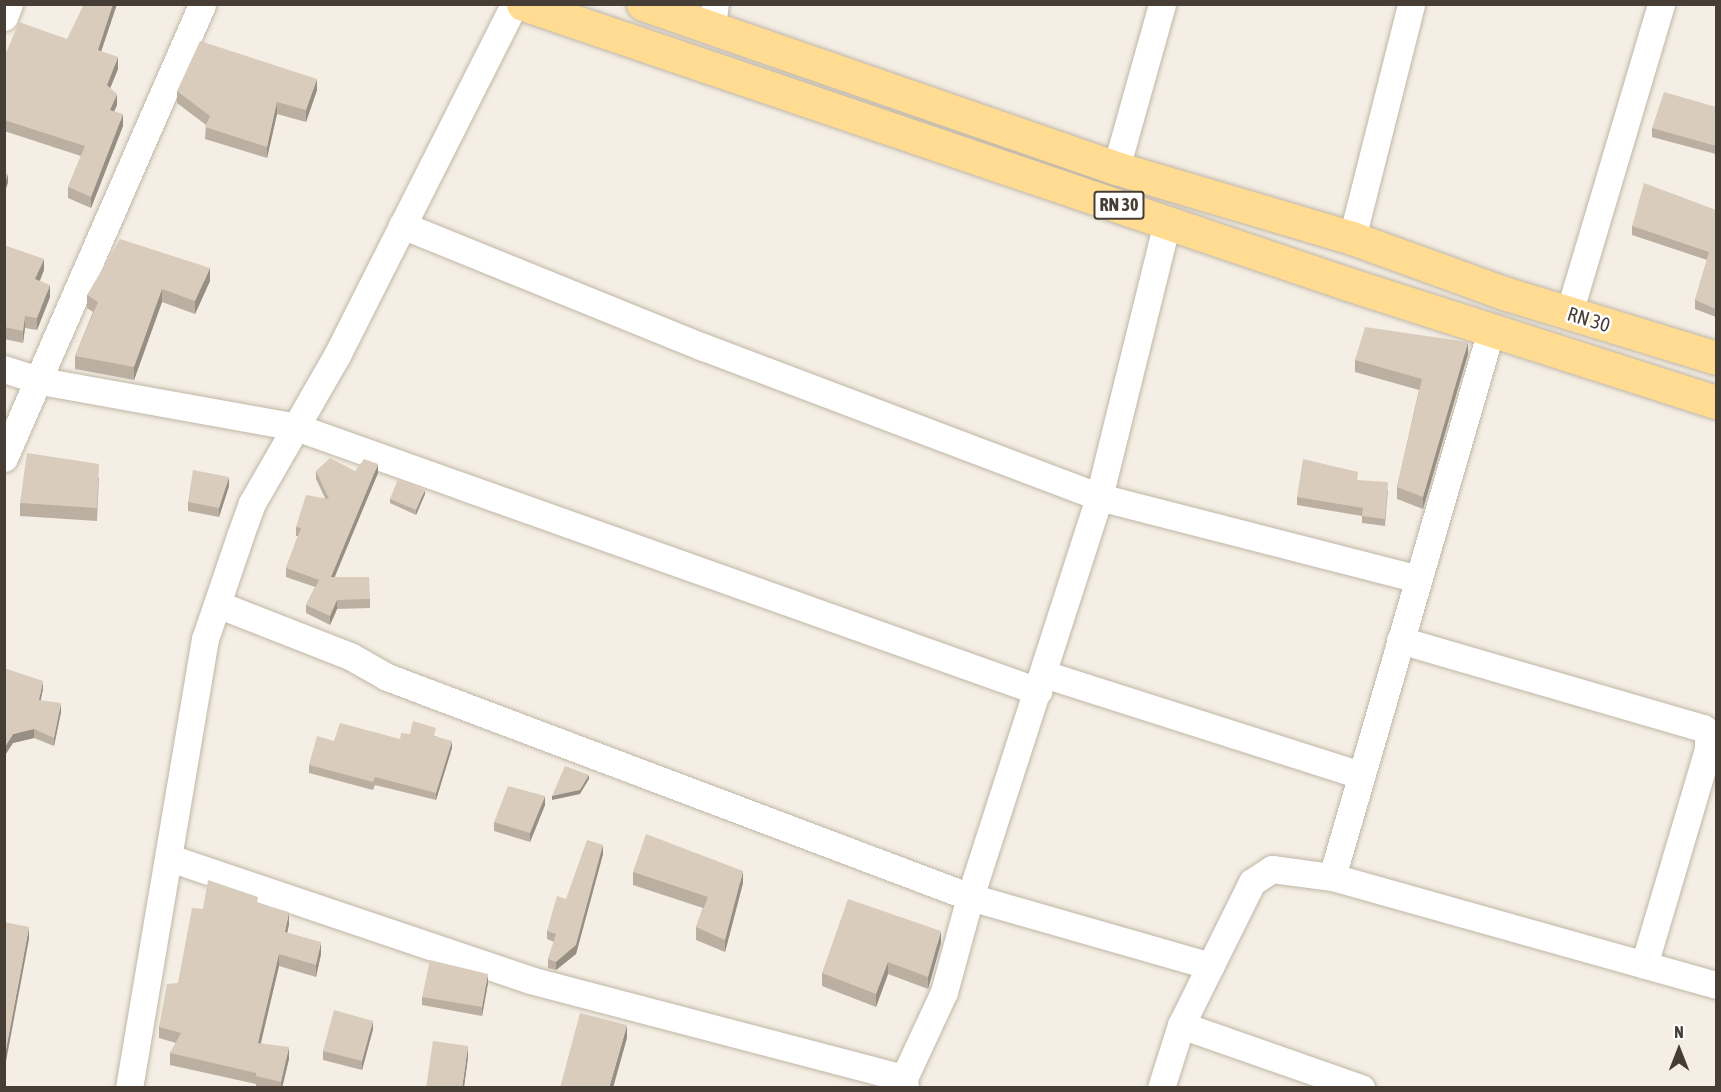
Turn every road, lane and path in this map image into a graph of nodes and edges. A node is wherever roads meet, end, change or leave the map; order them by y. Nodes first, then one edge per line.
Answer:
1 (9, 4) edge
2 (202, 4) edge
3 (514, 4) edge
4 (523, 4) edge
5 (643, 4) edge
6 (1162, 4) edge
7 (1411, 4) edge
8 (1661, 4) edge
9 (713, 16) edge
10 (4, 17) edge
11 (1116, 168) junction
12 (1167, 223) junction
13 (402, 225) junction
14 (1352, 238) junction
15 (1569, 313) junction
16 (1491, 330) junction
17 (1716, 358) edge
18 (4, 369) edge
19 (41, 381) junction
20 (1716, 402) edge
21 (296, 427) junction
22 (4, 458) edge
23 (1099, 497) junction
24 (1418, 579) junction
25 (217, 604) junction
26 (1400, 640) junction
27 (1041, 683) junction
28 (1361, 775) junction
29 (170, 858) junction
30 (1332, 877) junction
31 (970, 897) junction
32 (1644, 965) junction
33 (1210, 966) junction
34 (1716, 985) edge
35 (1181, 1025) junction
36 (1331, 1082) edge
37 (905, 1083) edge
38 (129, 1088) edge
39 (1161, 1088) edge
40 (1361, 1088) edge

1 - 10 street
2 - 19 street
3 - 13 street
4 - 12 main road, RN 30
5 - 9 main road, RN 30 / RN 30
6 - 11 street
7 - 14 street
8 - 15 street
9 - 11 main road, RN 30 / RN 30
11 - 14 main road, RN 30 / RN 30
12 - 16 main road, RN 30
12 - 23 street
13 - 21 street
13 - 23 street
14 - 15 main road, RN 30 / RN 30
15 - 17 main road, RN 30 / RN 30
16 - 20 main road, RN 30
16 - 24 street
18 - 19 street
19 - 21 street
19 - 22 street
21 - 25 street
21 - 27 street
23 - 24 street
23 - 27 street
24 - 26 street
25 - 29 street
25 - 31 street
26 - 28 street
26 - 32 street
27 - 28 street
27 - 31 street
28 - 30 street
29 - 37 street
29 - 38 street
30 - 32 street
30 - 33 street
31 - 33 street
31 - 37 street
32 - 34 street
33 - 35 street
35 - 36 street
35 - 39 street
36 - 40 street

